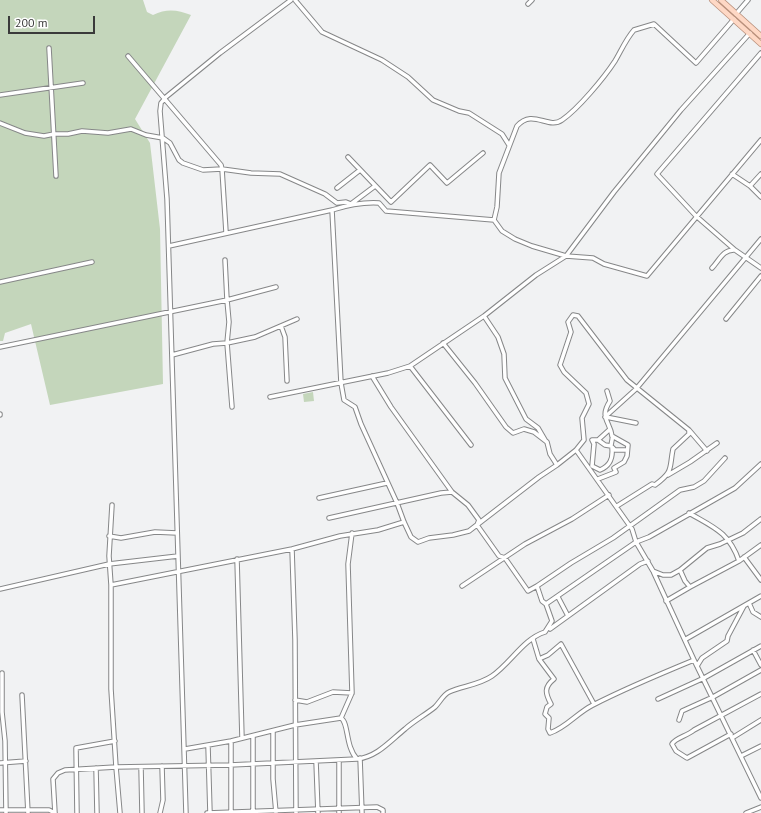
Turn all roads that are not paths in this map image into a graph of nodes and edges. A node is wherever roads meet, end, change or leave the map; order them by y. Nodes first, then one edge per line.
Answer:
1 (291, 0) edge
2 (294, 0) edge
3 (532, 0) edge
4 (712, 0) edge
5 (722, 0) edge
6 (748, 0) edge
7 (528, 4) dead end
8 (736, 14) junction
9 (734, 19) junction
10 (750, 33) junction
11 (761, 36) edge
12 (761, 44) edge
13 (49, 48) dead end
14 (761, 54) edge
15 (128, 56) dead end
16 (84, 83) dead end
17 (52, 87) junction
18 (0, 95) edge
19 (164, 99) junction
20 (0, 123) edge
21 (54, 134) junction
22 (163, 138) junction
23 (761, 140) edge
24 (509, 145) junction
25 (483, 153) dead end
26 (348, 157) dead end
27 (222, 169) junction
28 (360, 170) junction
29 (732, 174) junction
30 (761, 174) edge
31 (56, 176) dead end
32 (375, 186) junction
33 (750, 186) junction
34 (337, 188) dead end
35 (761, 197) edge
36 (351, 204) junction
37 (332, 210) junction
38 (696, 216) junction
39 (494, 220) junction
40 (226, 232) junction
41 (761, 240) edge
42 (169, 246) junction
43 (736, 250) junction
44 (566, 256) junction
45 (746, 258) junction
46 (225, 260) dead end
47 (92, 262) dead end
48 (712, 268) dead end
49 (761, 268) edge
50 (761, 276) edge
51 (0, 282) edge
52 (276, 287) dead end
53 (227, 300) junction
54 (170, 312) junction
55 (484, 316) junction
56 (297, 319) dead end
57 (726, 319) dead end
58 (281, 326) junction
59 (227, 343) junction
60 (443, 343) junction
61 (0, 347) edge
62 (172, 355) junction
63 (410, 366) junction
64 (372, 376) junction
65 (287, 381) dead end
66 (341, 382) junction
67 (636, 389) junction
68 (607, 391) dead end
69 (270, 397) dead end
70 (232, 407) dead end
71 (605, 417) junction
72 (636, 423) dead end
73 (609, 430) junction
74 (689, 430) junction
75 (612, 436) junction
76 (584, 440) junction
77 (592, 440) junction
78 (598, 440) junction
79 (547, 442) junction
80 (717, 443) dead end
81 (471, 445) dead end
82 (612, 447) junction
83 (576, 450) junction
84 (627, 450) junction
85 (707, 451) junction
86 (725, 458) dead end
87 (761, 464) edge
88 (557, 465) junction
89 (591, 468) junction
90 (668, 475) junction
91 (598, 479) junction
92 (387, 483) junction
93 (452, 492) junction
94 (609, 495) junction
95 (319, 498) dead end
96 (397, 503) junction
97 (112, 505) dead end
98 (617, 506) junction
99 (689, 513) junction
100 (329, 518) dead end
101 (760, 519) edge
102 (404, 522) junction
103 (477, 525) junction
104 (630, 525) junction
105 (761, 526) edge
106 (177, 533) junction
107 (352, 533) junction
108 (110, 536) junction
109 (729, 540) junction
110 (636, 542) junction
111 (761, 545) edge
112 (292, 549) junction
113 (178, 556) junction
114 (744, 557) junction
115 (506, 558) junction
116 (236, 559) junction
117 (648, 561) junction
118 (739, 561) junction
119 (109, 564) junction
120 (680, 570) junction
121 (653, 571) junction
122 (179, 572) junction
123 (759, 574) edge
124 (761, 580) edge
125 (111, 585) junction
126 (462, 586) dead end
127 (537, 586) junction
128 (690, 586) junction
129 (0, 589) edge
130 (761, 596) edge
131 (558, 597) junction
132 (666, 601) junction
133 (546, 604) junction
134 (746, 605) junction
135 (568, 616) junction
136 (761, 618) edge
137 (545, 632) junction
138 (533, 639) junction
139 (686, 639) junction
140 (761, 646) edge
141 (753, 650) junction
142 (539, 659) junction
143 (694, 660) junction
144 (761, 665) edge
145 (697, 666) junction
146 (761, 670) edge
147 (2, 673) dead end
148 (704, 678) junction
149 (352, 693) junction
150 (761, 694) edge
151 (22, 695) dead end
152 (713, 697) junction
153 (658, 699) dead end
154 (295, 700) junction
155 (594, 704) junction
156 (722, 716) junction
157 (341, 718) junction
158 (679, 720) dead end
159 (761, 720) edge
160 (295, 725) junction
161 (273, 731) junction
162 (252, 736) junction
163 (732, 736) junction
164 (242, 738) junction
165 (115, 741) junction
166 (231, 741) junction
167 (208, 746) junction
168 (761, 746) edge
169 (185, 749) junction
170 (741, 756) junction
171 (358, 759) junction
172 (339, 760) junction
173 (26, 761) junction
174 (316, 761) junction
175 (6, 762) junction
176 (273, 762) junction
177 (296, 762) junction
178 (0, 763) edge
179 (252, 763) junction
180 (185, 765) junction
181 (230, 765) junction
182 (162, 766) junction
183 (208, 766) junction
184 (116, 767) junction
185 (141, 767) junction
186 (96, 768) junction
187 (76, 769) junction
188 (761, 798) edge
189 (362, 807) junction
190 (761, 807) edge
191 (0, 810) edge
192 (318, 811) edge
193 (339, 811) edge
194 (6, 812) edge
195 (28, 812) edge
196 (231, 812) edge
197 (253, 812) edge
198 (276, 812) edge
199 (296, 812) edge
200 (55, 813) edge
201 (77, 813) edge
202 (97, 813) edge
203 (120, 813) edge
204 (142, 813) edge
205 (160, 813) edge
206 (186, 813) edge
207 (207, 813) edge
208 (210, 813) edge
209 (362, 813) edge
210 (383, 813) edge
211 (746, 813) edge

1 - 19 street
2 - 24 street
3 - 7 street
4 - 9 main road
5 - 8 main road
6 - 8 street
8 - 11 main road
9 - 10 main road
9 - 24 street
10 - 12 main road
10 - 44 street
13 - 17 street
14 - 38 street
15 - 19 street
16 - 17 street
17 - 18 street
17 - 21 street
19 - 22 street
19 - 27 street
20 - 21 street
21 - 22 street
21 - 31 street
22 - 27 street
22 - 42 street
23 - 29 street
24 - 39 street
25 - 32 street
26 - 28 street
27 - 36 street
27 - 40 street
28 - 32 street
28 - 34 street
29 - 33 street
29 - 38 street
30 - 33 street
32 - 36 street
33 - 35 street
36 - 37 street
36 - 39 street
37 - 40 street
37 - 66 street
38 - 43 street
38 - 44 street
39 - 44 street
40 - 42 street
41 - 45 street
42 - 54 street
43 - 45 street
43 - 48 street
44 - 55 street
45 - 49 street
45 - 67 street
46 - 53 street
47 - 51 street
50 - 57 street
52 - 53 street
53 - 54 street
53 - 59 street
54 - 61 street
54 - 62 street
55 - 60 street
55 - 79 street
56 - 58 street
58 - 59 street
58 - 65 street
59 - 62 street
59 - 70 street
60 - 63 street
60 - 79 street
62 - 106 street
63 - 64 street
63 - 81 street
64 - 66 street
64 - 93 street
66 - 69 street
66 - 92 street
67 - 71 street
67 - 74 street
67 - 76 street
68 - 71 street
71 - 72 street
71 - 73 street
73 - 75 street
73 - 78 street
74 - 85 street
74 - 90 street
75 - 82 street
75 - 84 street
76 - 77 street
76 - 83 street
77 - 78 street
77 - 89 street
78 - 82 street
79 - 88 street
80 - 85 street
82 - 84 street
82 - 89 street
83 - 88 street
83 - 89 street
84 - 91 street
85 - 90 street
86 - 104 street
87 - 99 street
88 - 103 street
89 - 91 street
90 - 98 street
91 - 94 street
92 - 95 street
92 - 96 street
93 - 96 street
93 - 103 street
94 - 98 street
94 - 115 street
96 - 100 street
96 - 102 street
97 - 108 street
98 - 104 street
99 - 109 street
99 - 110 street
101 - 105 street
101 - 109 street
102 - 103 street
102 - 107 street
103 - 115 street
104 - 110 street
104 - 127 street
106 - 108 street
106 - 113 street
107 - 112 street
107 - 149 street
108 - 119 street
109 - 118 street
109 - 120 street
110 - 117 street
110 - 131 street
111 - 114 street
112 - 116 street
112 - 154 street
113 - 119 street
113 - 122 street
114 - 118 street
114 - 123 street
115 - 126 street
115 - 127 street
116 - 122 street
116 - 164 street
117 - 121 street
117 - 135 street
118 - 128 street
119 - 125 street
119 - 129 street
120 - 121 street
120 - 128 street
121 - 132 street
122 - 125 street
122 - 169 street
123 - 124 street
125 - 165 street
127 - 133 street
128 - 132 street
130 - 134 street
131 - 133 street
131 - 135 street
132 - 139 street
133 - 137 street
134 - 136 street
134 - 139 street
134 - 145 street
135 - 137 street
137 - 138 street
138 - 142 street
138 - 171 street
139 - 143 street
140 - 141 street
141 - 144 street
141 - 148 street
142 - 155 street
142 - 155 street
143 - 145 street
143 - 155 street
145 - 148 street
146 - 152 street
147 - 175 street
148 - 152 street
148 - 153 street
149 - 154 street
149 - 157 street
150 - 156 street
151 - 173 street
152 - 156 street
152 - 158 street
154 - 160 street
156 - 163 street
156 - 163 street
157 - 160 street
157 - 171 street
159 - 163 street
160 - 161 street
160 - 177 street
161 - 162 street
161 - 176 street
162 - 164 street
162 - 179 street
163 - 170 street
164 - 166 street
165 - 184 street
165 - 187 street
166 - 167 street
166 - 181 street
167 - 169 street
167 - 183 street
168 - 170 street
169 - 180 street
170 - 188 street
171 - 172 street
171 - 189 street
172 - 174 street
172 - 193 street
173 - 175 street
173 - 195 street
174 - 177 street
174 - 192 street
175 - 178 street
175 - 194 street
176 - 177 street
176 - 179 street
176 - 198 street
177 - 199 street
179 - 181 street
179 - 197 street
180 - 182 street
180 - 183 street
180 - 206 street
181 - 183 street
181 - 196 street
182 - 185 street
182 - 205 street
183 - 208 street
184 - 185 street
184 - 186 street
184 - 203 street
185 - 204 street
186 - 187 street
186 - 202 street
187 - 200 street
187 - 201 street
189 - 193 street
189 - 209 street
189 - 210 street
190 - 211 street
191 - 194 street
192 - 193 street
192 - 199 street
194 - 195 street
195 - 200 street
196 - 197 street
196 - 208 street
197 - 198 street
198 - 199 street
207 - 208 street

